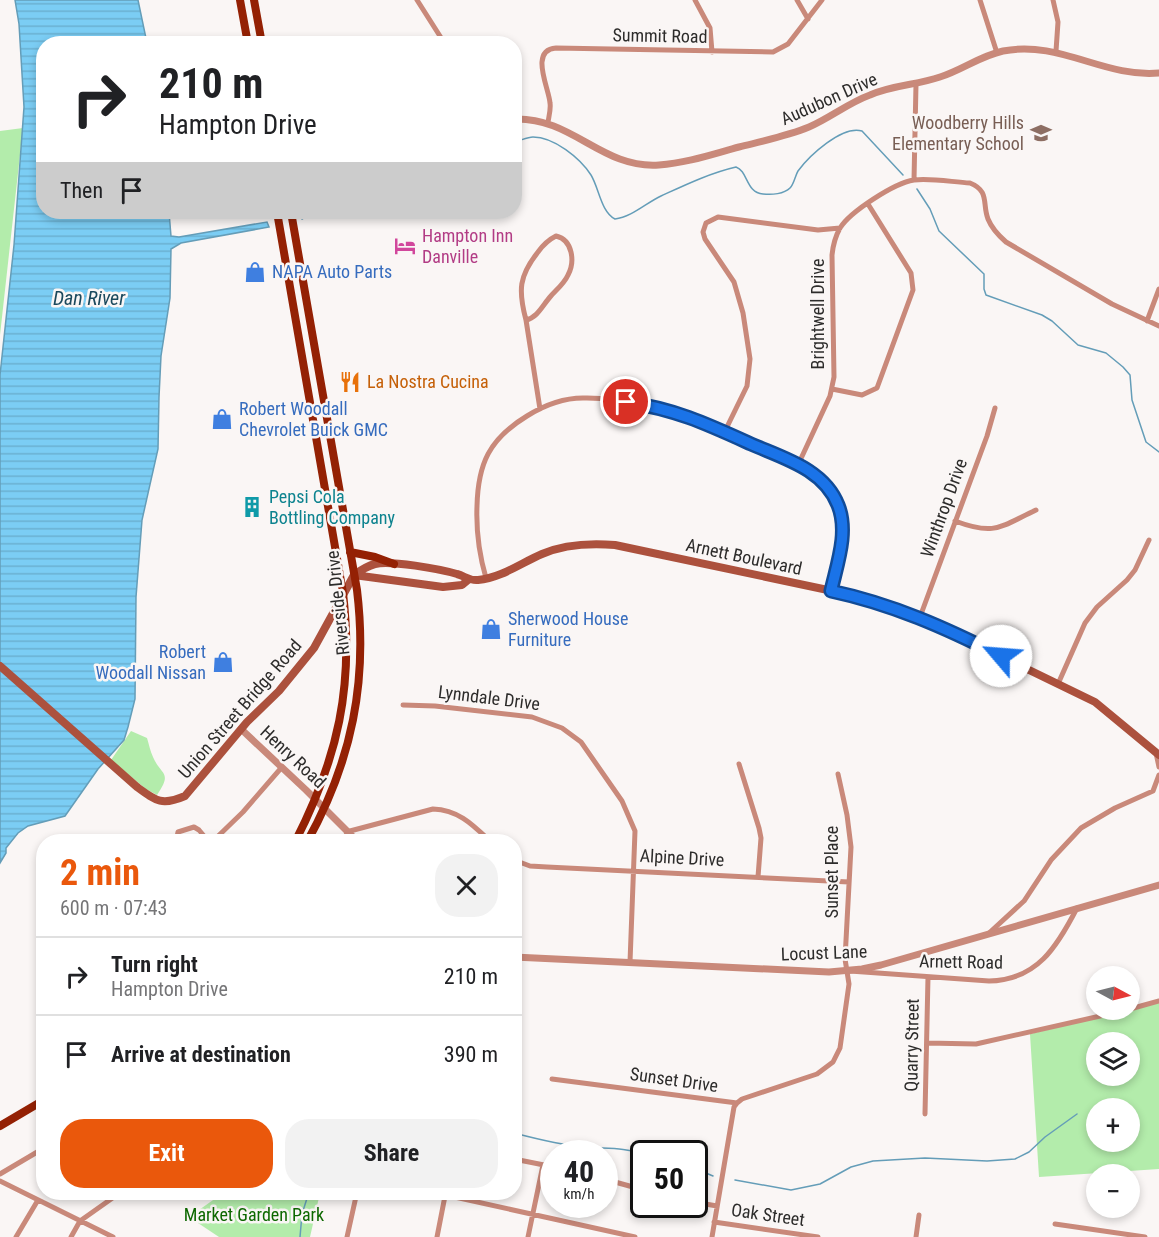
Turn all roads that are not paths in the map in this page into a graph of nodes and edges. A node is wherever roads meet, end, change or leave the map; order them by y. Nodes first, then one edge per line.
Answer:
1 (240, 0) edge
2 (254, 0) edge
3 (417, 0) edge
4 (695, 0) edge
5 (797, 0) edge
6 (822, 0) edge
7 (980, 0) edge
8 (1053, 0) edge
9 (808, 19) junction
10 (247, 36) edge
11 (261, 36) edge
12 (440, 36) edge
13 (1056, 51) junction
14 (712, 52) junction
15 (997, 53) junction
16 (1159, 73) edge
17 (916, 84) junction
18 (522, 120) edge
19 (548, 122) junction
20 (914, 180) junction
21 (868, 204) junction
22 (278, 219) edge
23 (292, 219) edge
24 (840, 228) junction
25 (299, 260) junction
26 (286, 262) junction
27 (1159, 289) edge
28 (526, 320) junction
29 (1147, 321) junction
30 (1159, 326) edge
31 (832, 389) junction
32 (995, 408) dead end
33 (540, 409) junction
34 (725, 431) junction
35 (329, 433) junction
36 (316, 436) junction
37 (798, 465) junction
38 (1036, 510) dead end
39 (955, 521) junction
40 (1149, 540) dead end
41 (350, 552) junction
42 (394, 564) junction
43 (354, 575) junction
44 (486, 578) junction
45 (392, 579) junction
46 (468, 580) junction
47 (831, 591) junction
48 (344, 593) junction
49 (920, 617) junction
50 (0, 666) edge
51 (1058, 684) junction
52 (403, 705) dead end
53 (241, 729) junction
54 (1157, 754) edge
55 (739, 764) dead end
56 (282, 766) junction
57 (1159, 767) edge
58 (838, 774) dead end
59 (1159, 775) edge
60 (1156, 790) edge
61 (315, 799) junction
62 (324, 808) junction
63 (348, 832) joint
64 (178, 834) edge
65 (203, 834) edge
66 (220, 834) edge
67 (299, 834) edge
68 (311, 834) edge
69 (482, 834) edge
70 (522, 863) edge
71 (634, 871) junction
72 (758, 877) junction
73 (849, 882) junction
74 (1159, 885) edge
75 (1077, 909) junction
76 (987, 934) junction
77 (522, 957) edge
78 (630, 962) junction
79 (848, 971) junction
80 (928, 977) junction
81 (1159, 1001) edge
82 (1140, 1006) edge
83 (1086, 1019) edge
84 (927, 1043) junction
85 (552, 1079) dead end
86 (736, 1103) junction
87 (36, 1105) edge
88 (926, 1114) dead end
89 (0, 1126) edge
90 (36, 1153) edge
91 (522, 1161) edge
92 (540, 1164) edge
93 (0, 1174) edge
94 (540, 1178) edge
95 (0, 1181) edge
96 (36, 1199) edge
97 (38, 1200) joint
98 (110, 1200) edge
99 (355, 1200) edge
100 (445, 1200) edge
101 (465, 1200) edge
102 (708, 1204) edge
103 (717, 1206) junction
104 (532, 1214) junction
105 (919, 1215) dead end
106 (80, 1221) junction
107 (714, 1222) junction
108 (1055, 1224) dead end
109 (618, 1235) edge
110 (1126, 1236) edge
111 (16, 1237) edge
112 (71, 1237) edge
113 (113, 1237) edge
114 (347, 1237) edge
115 (437, 1237) edge
116 (528, 1237) edge
117 (635, 1237) edge
118 (712, 1237) edge
119 (817, 1237) edge
120 (916, 1237) edge
121 (1145, 1237) edge

1 - 10 main road
2 - 11 main road
3 - 12 street
4 - 14 street
5 - 9 street
6 - 9 street, Summit Road
7 - 15 street
8 - 13 street
9 - 14 street, Summit Road
13 - 15 street, Audubon Drive
13 - 16 street, Audubon Drive
14 - 19 street, Summit Road
15 - 17 street, Audubon Drive
17 - 19 street, Audubon Drive
17 - 20 street
18 - 19 street, Audubon Drive
20 - 21 street
20 - 29 street
21 - 24 street
21 - 31 street
22 - 26 main road, Riverside Drive
23 - 25 main road, Riverside Drive
24 - 31 street, Brightwell Drive
24 - 34 street
25 - 26 street
25 - 35 main road, Riverside Drive
26 - 36 main road, Riverside Drive
27 - 29 street
28 - 28 street
28 - 33 street
29 - 30 street
31 - 37 street, Brightwell Drive
32 - 39 street, Winthrop Drive
33 - 34 street
33 - 44 street
34 - 37 street
35 - 36 street
35 - 41 main road, Riverside Drive
36 - 48 main road, Riverside Drive
37 - 47 street
38 - 39 street
39 - 49 street, Winthrop Drive
40 - 51 street
41 - 42 main road
41 - 43 main road, Riverside Drive
42 - 43 main road, Arnett Boulevard
42 - 45 main road
42 - 46 main road, Arnett Boulevard
43 - 45 main road, Arnett Boulevard
43 - 48 main road, Union Street Bridge Road
43 - 62 main road, Riverside Drive
44 - 46 main road, Arnett Boulevard
44 - 47 main road, Arnett Boulevard
45 - 46 main road, Arnett Boulevard
47 - 49 main road, Arnett Boulevard
48 - 53 main road, Union Street Bridge Road
48 - 61 main road, Riverside Drive
49 - 51 main road, Arnett Boulevard
50 - 53 main road, Union Street Bridge Road
51 - 54 main road, Arnett Boulevard
52 - 71 street, Lynndale Drive
53 - 56 street, Henry Road
54 - 57 street
55 - 72 street
56 - 61 street, Henry Road
56 - 66 street
58 - 73 street, Sunset Place
59 - 60 street
60 - 76 street
61 - 62 street, Henry Road
61 - 67 main road, Riverside Drive
62 - 63 street
62 - 68 main road, Riverside Drive
63 - 69 street
64 - 65 street
70 - 71 street, Alpine Drive
71 - 72 street, Alpine Drive
71 - 78 street, Lynndale Drive
72 - 73 street, Alpine Drive
73 - 79 street, Sunset Place
74 - 75 street, Locust Lane
75 - 76 street, Locust Lane
75 - 80 street, Arnett Road
76 - 79 street, Locust Lane
77 - 78 street, Locust Lane
78 - 79 street, Locust Lane
79 - 80 street, Arnett Road
79 - 86 street, Sunset Drive
80 - 84 street, Quarry Street
81 - 82 street
83 - 84 street
84 - 88 street, Quarry Street
85 - 86 street, Sunset Drive
86 - 103 street
87 - 89 main road
90 - 93 street
91 - 92 street
94 - 104 street
95 - 96 street
97 - 106 street
97 - 111 street
98 - 106 street
99 - 114 street
100 - 115 street
101 - 104 street
102 - 103 street, Oak Street
103 - 107 street
104 - 109 street
104 - 116 street
105 - 120 street
106 - 112 street
106 - 113 street
107 - 118 street
107 - 119 street, Oak Street
108 - 110 street
109 - 117 street
110 - 121 street

